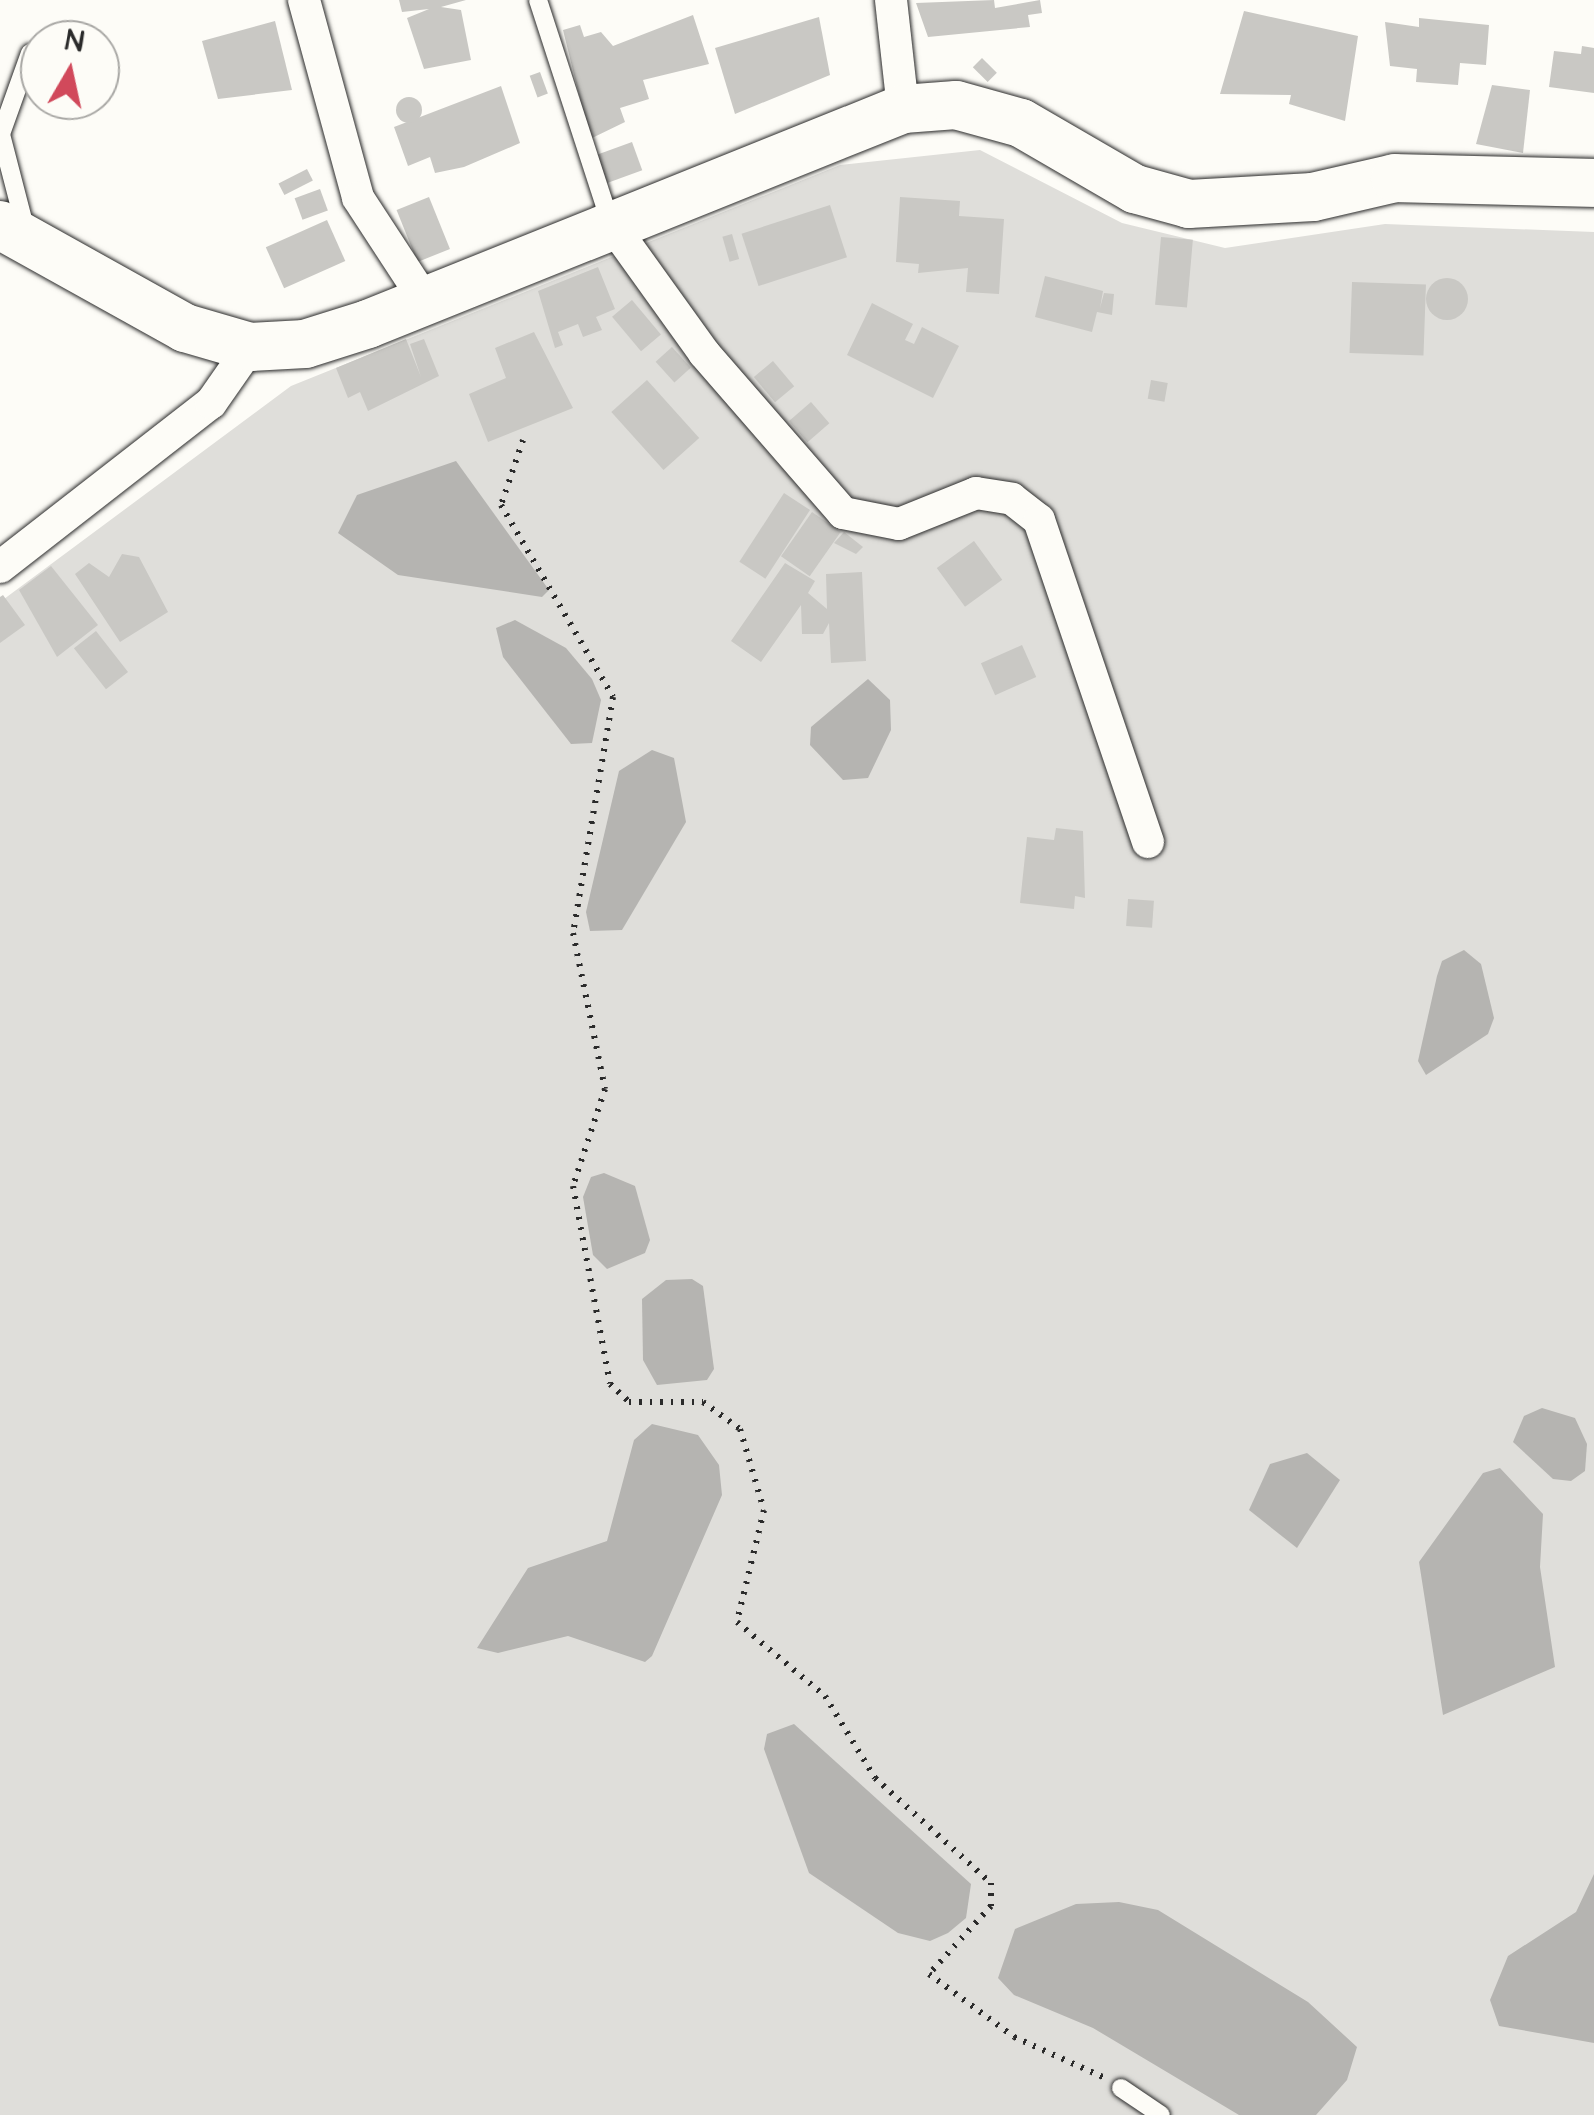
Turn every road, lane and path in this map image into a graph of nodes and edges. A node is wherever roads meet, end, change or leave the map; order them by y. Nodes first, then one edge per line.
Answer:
1 (304, 0) edge
2 (538, 0) edge
3 (891, 0) edge
4 (20, 82) edge
5 (902, 109) junction
6 (1594, 184) edge
7 (610, 222) junction
8 (14, 233) edge
9 (424, 298) junction
10 (250, 347) junction
11 (522, 440) dead end
12 (0, 568) edge
13 (1148, 842) dead end
14 (1121, 2088) joint
15 (1160, 2115) edge

1 - 9 street
2 - 7 lane
3 - 5 street
4 - 8 lane
5 - 6 street
5 - 7 street
7 - 9 street
7 - 13 street
8 - 10 street
9 - 10 street
10 - 12 street
11 - 14 path
14 - 15 lane

